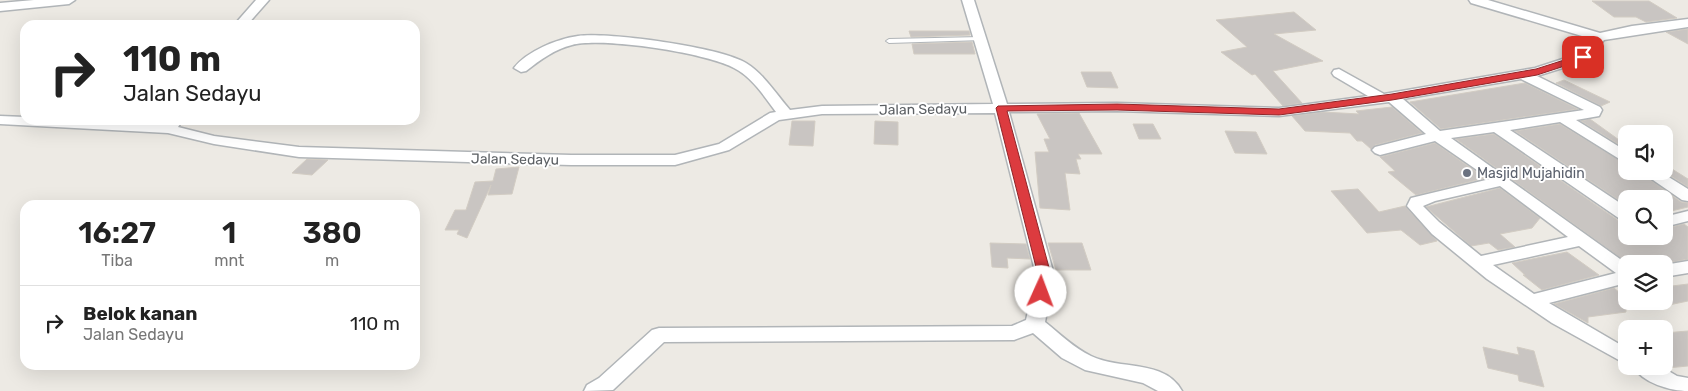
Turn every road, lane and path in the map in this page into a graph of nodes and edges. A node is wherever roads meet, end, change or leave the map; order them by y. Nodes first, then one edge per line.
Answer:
1 (69, 0) edge
2 (263, 0) edge
3 (968, 0) edge
4 (1475, 0) edge
5 (0, 7) edge
6 (245, 20) edge
7 (1688, 23) edge
8 (1600, 37) junction
9 (981, 40) junction
10 (889, 41) dead end
11 (521, 68) dead end
12 (1339, 73) dead end
13 (1522, 74) junction
14 (1386, 97) junction
15 (1001, 108) junction
16 (786, 114) junction
17 (1563, 118) junction
18 (0, 120) edge
19 (20, 121) edge
20 (114, 125) edge
21 (172, 125) edge
22 (1496, 127) junction
23 (1436, 136) junction
24 (1380, 150) dead end
25 (1618, 152) edge
26 (1662, 180) edge
27 (1503, 181) junction
28 (1688, 196) edge
29 (1618, 210) edge
30 (1688, 216) edge
31 (1673, 220) edge
32 (1582, 240) junction
33 (1476, 263) junction
34 (1618, 266) edge
35 (1688, 267) edge
36 (1673, 270) edge
37 (1618, 279) edge
38 (1532, 301) junction
39 (1035, 324) junction
40 (1618, 352) edge
41 (1658, 375) edge
42 (1688, 386) edge
43 (594, 391) edge
44 (1172, 391) edge

1 - 5 street
2 - 6 street
3 - 9 street
4 - 8 street
7 - 8 street
8 - 13 street, Jalan Sedayu
9 - 10 lane
9 - 15 street
11 - 16 street
12 - 14 street
13 - 14 street, Jalan Sedayu
13 - 17 street
14 - 15 street, Jalan Sedayu
14 - 23 street
15 - 16 street, Jalan Sedayu
15 - 39 street
16 - 21 street, Jalan Sedayu
17 - 22 street
17 - 25 street
18 - 19 street, Jalan Sedayu
20 - 21 street, Jalan Sedayu
22 - 23 street
22 - 29 street
23 - 24 street
23 - 27 street
26 - 28 street
27 - 32 street
27 - 33 street
30 - 31 street
32 - 33 street
32 - 34 street
33 - 38 street
35 - 36 street
37 - 38 street
38 - 40 street
39 - 43 street
39 - 44 street
41 - 42 street

